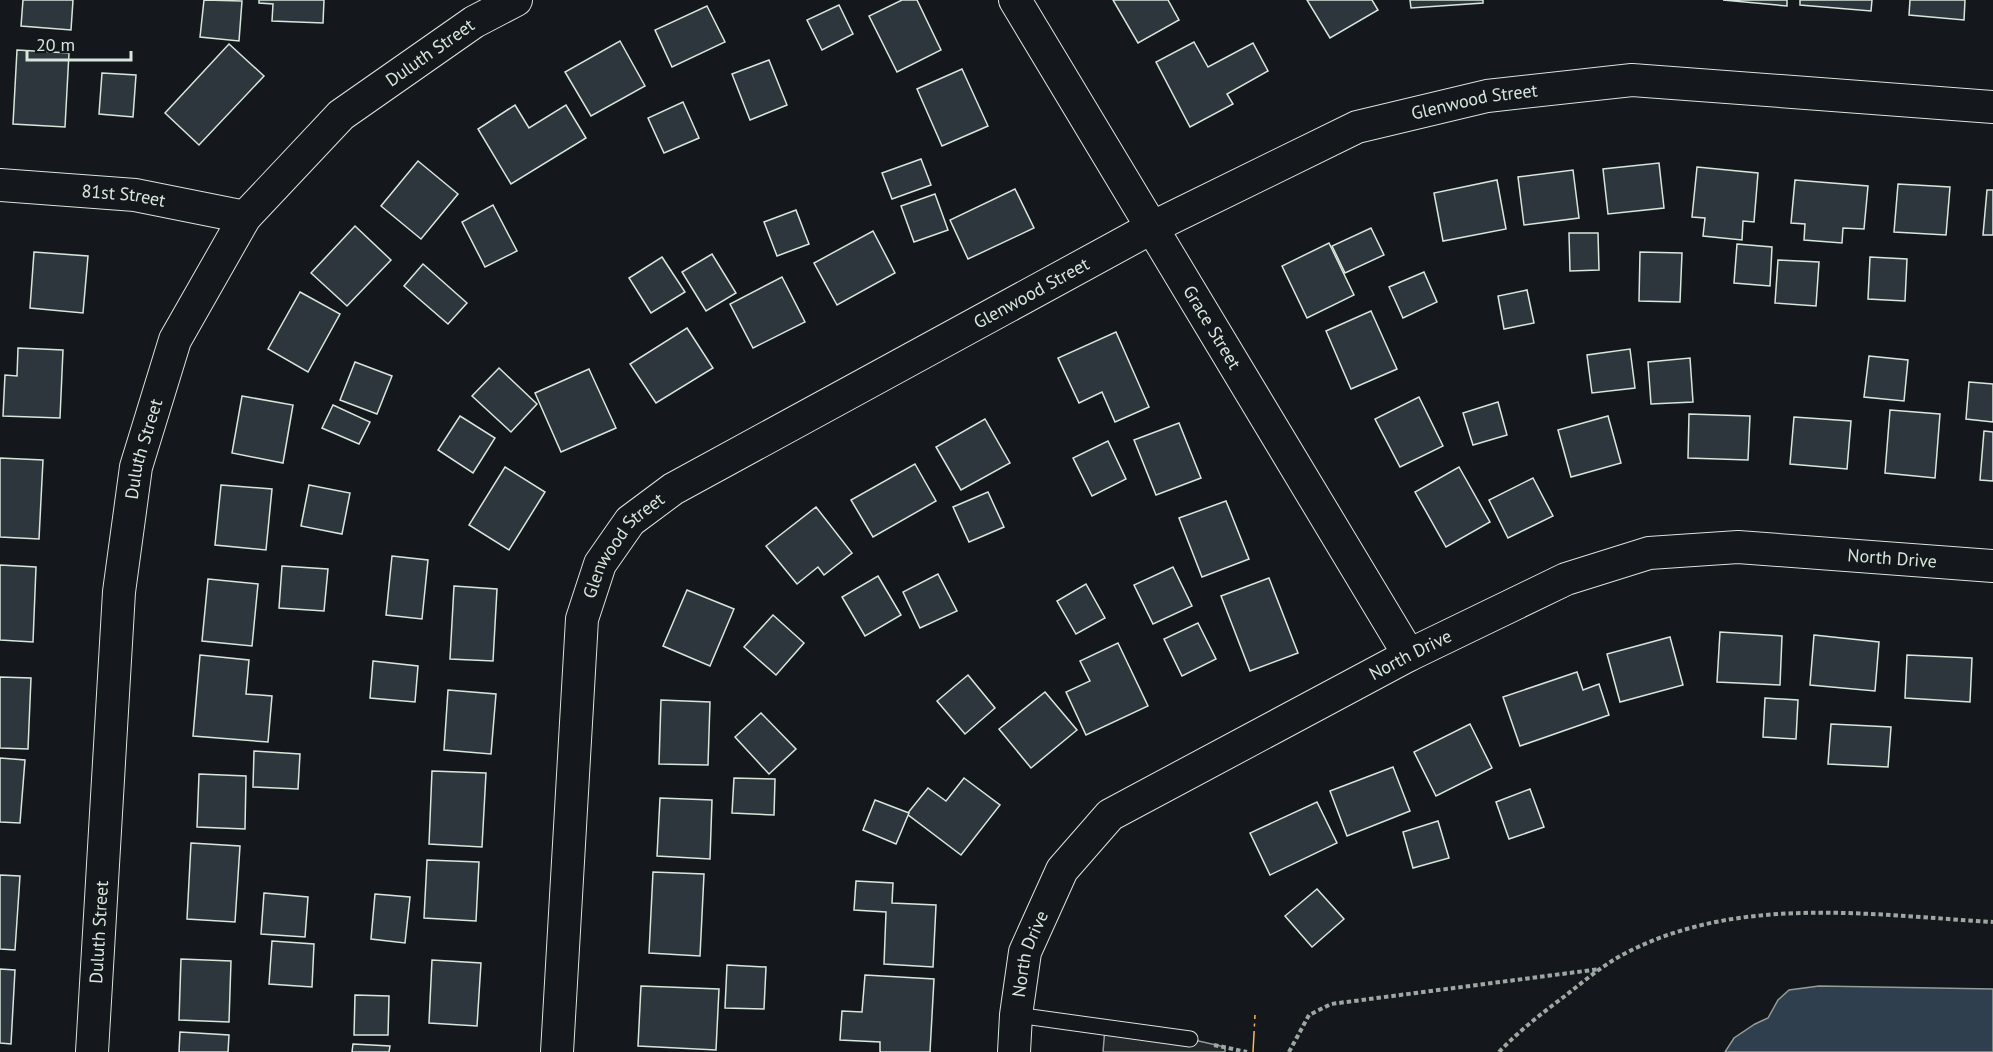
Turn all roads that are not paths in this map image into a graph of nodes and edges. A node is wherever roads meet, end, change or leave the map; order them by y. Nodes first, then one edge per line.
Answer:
1 (516, 0) edge
2 (1015, 0) edge
3 (469, 11) edge
4 (1993, 107) edge
5 (0, 185) edge
6 (245, 217) junction
7 (1153, 227) junction
8 (1993, 566) edge
9 (1409, 655) junction
10 (1016, 1015) junction
11 (1190, 1040) road end
12 (92, 1052) edge
13 (557, 1052) edge
14 (1014, 1052) edge

1 - 3 street, Duluth Street
2 - 7 street, Grace Street
3 - 6 street, Duluth Street
4 - 7 street, Glenwood Street
5 - 6 street, 81st Street
6 - 12 street, Duluth Street
7 - 9 street, Grace Street
7 - 13 street, Glenwood Street
8 - 9 street, North Drive
9 - 10 street, North Drive
10 - 11 lane
10 - 14 street, North Drive

